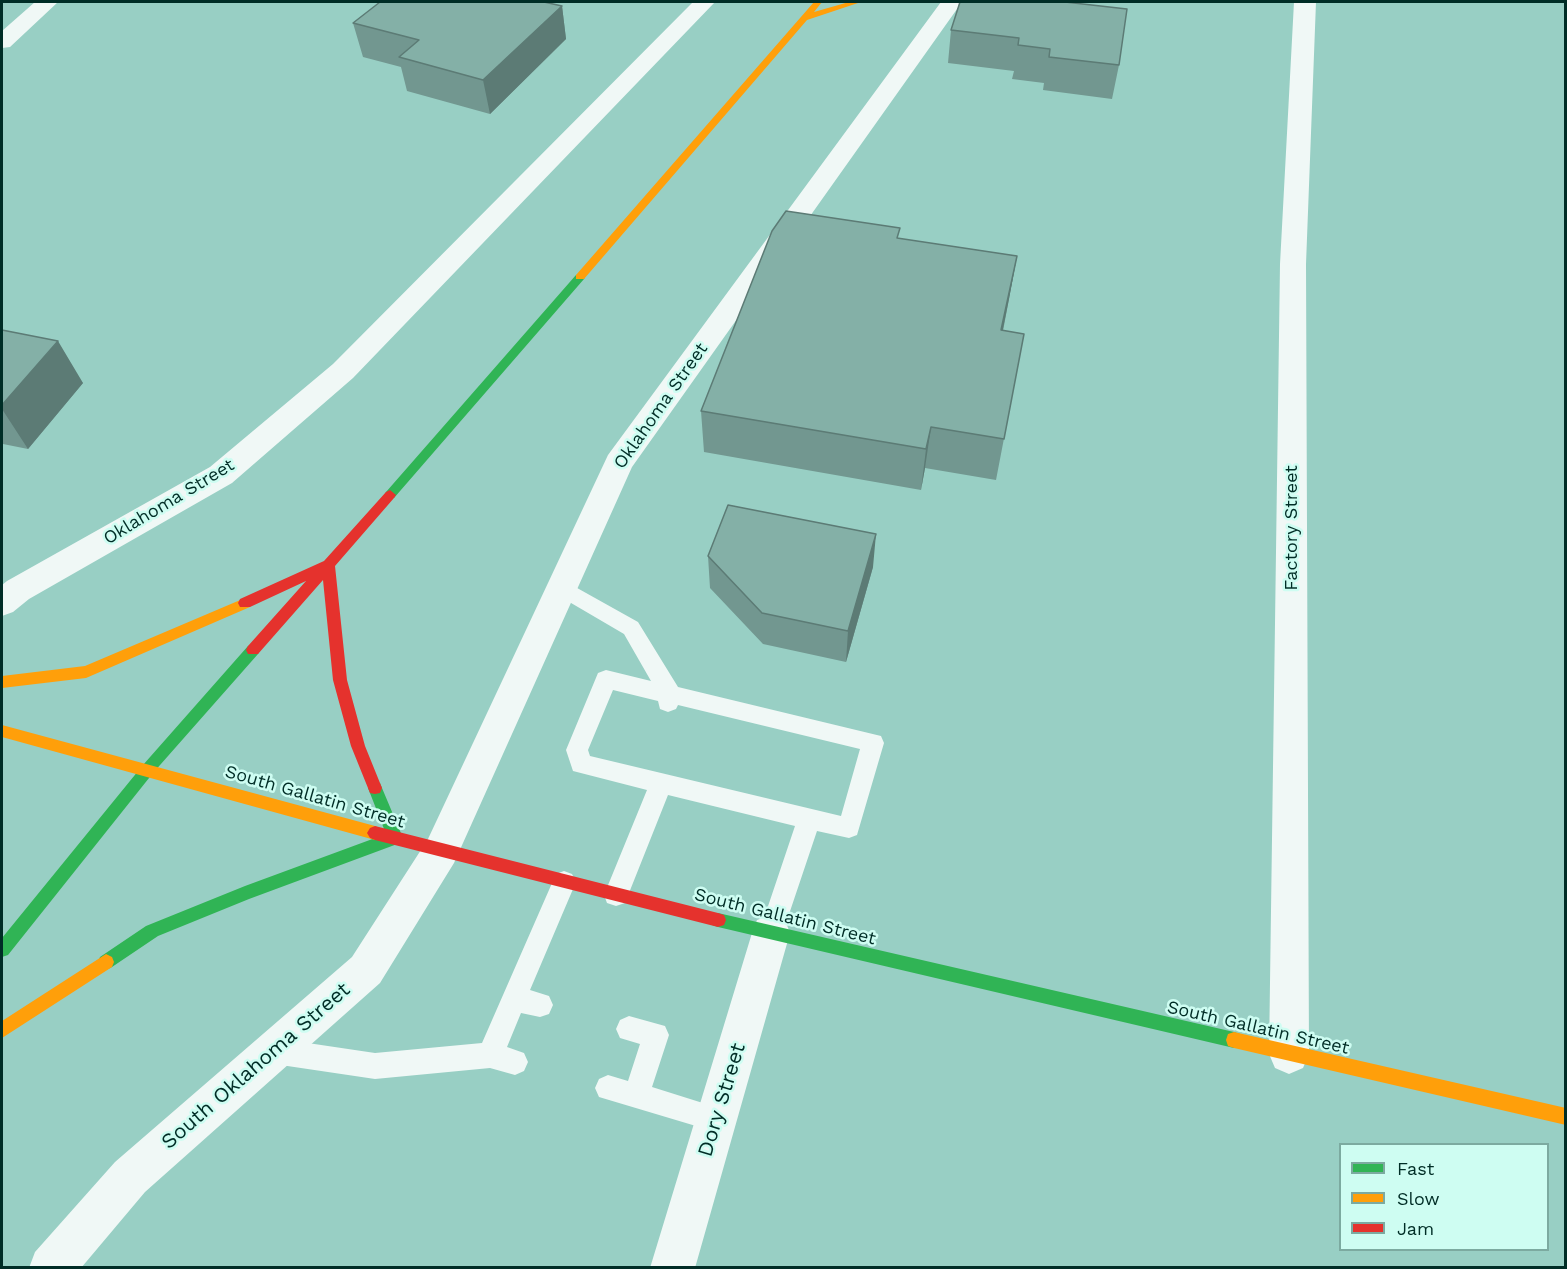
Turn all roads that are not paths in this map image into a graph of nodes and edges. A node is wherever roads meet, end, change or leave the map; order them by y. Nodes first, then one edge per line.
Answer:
1 (47, 2) edge
2 (704, 2) edge
3 (809, 2) edge
4 (818, 2) edge
5 (857, 2) edge
6 (951, 2) edge
7 (1305, 2) edge
8 (804, 18) junction
9 (2, 42) edge
10 (328, 565) junction
11 (561, 587) junction
12 (2, 603) edge
13 (2, 682) edge
14 (669, 700) junction
15 (2, 731) edge
16 (148, 769) junction
17 (649, 775) junction
18 (809, 819) junction
19 (395, 838) junction
20 (441, 851) junction
21 (564, 882) junction
22 (616, 895) junction
23 (771, 933) junction
24 (2, 950) edge
25 (515, 999) junction
26 (540, 1005) dead end
27 (629, 1029) dead end
28 (2, 1030) edge
29 (274, 1051) junction
30 (1289, 1054) junction
31 (490, 1055) junction
32 (515, 1062) dead end
33 (608, 1088) dead end
34 (636, 1096) junction
35 (1566, 1117) edge
36 (716, 1119) junction
37 (51, 1268) edge
38 (672, 1268) edge

1 - 9 street
2 - 12 street, Oklahoma Street
3 - 8 main road
4 - 8 main road
5 - 8 main road
6 - 11 street, Oklahoma Street
7 - 30 street, Factory Street
8 - 10 main road
10 - 13 main road
10 - 16 main road
10 - 19 main road
11 - 14 lane
11 - 20 street, Oklahoma Street
14 - 17 lane
14 - 18 lane
15 - 16 main road, South Gallatin Street
16 - 19 main road, South Gallatin Street
16 - 24 main road
17 - 18 lane
17 - 22 lane
18 - 23 lane
19 - 20 main road, South Gallatin Street
19 - 28 main road
20 - 21 main road, South Gallatin Street
20 - 29 street, South Oklahoma Street
21 - 22 main road, South Gallatin Street
21 - 25 lane
22 - 23 main road, South Gallatin Street
23 - 30 main road, South Gallatin Street
23 - 36 street, Dory Street
25 - 26 lane
25 - 31 lane
27 - 34 lane
29 - 31 lane
29 - 37 street, South Oklahoma Street
30 - 35 main road, South Gallatin Street
31 - 32 lane
33 - 34 lane
34 - 36 lane
36 - 38 street, Dory Street

